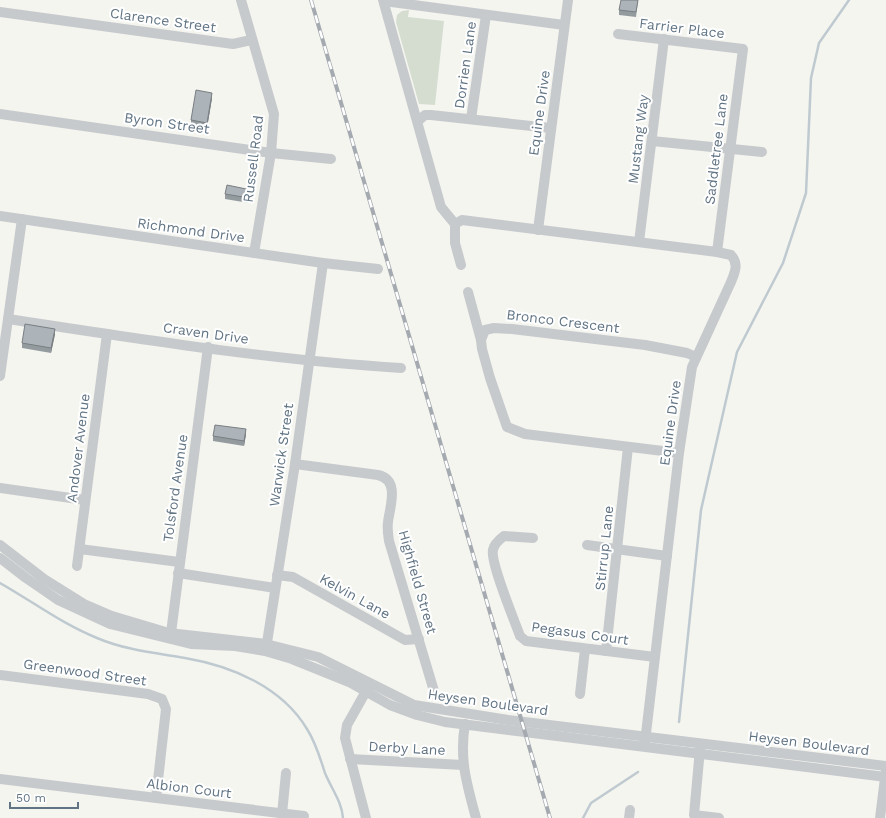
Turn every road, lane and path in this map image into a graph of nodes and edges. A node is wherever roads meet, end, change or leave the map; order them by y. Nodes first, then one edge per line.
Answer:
1 (241, 0) edge
2 (568, 0) edge
3 (383, 1) edge
4 (0, 12) edge
5 (486, 14) junction
6 (564, 25) junction
7 (618, 34) dead end
8 (664, 39) junction
9 (252, 40) junction
10 (743, 49) joint
11 (0, 114) edge
12 (471, 119) junction
13 (418, 121) junction
14 (550, 128) junction
15 (652, 141) junction
16 (729, 150) junction
17 (762, 152) dead end
18 (271, 153) junction
19 (331, 159) dead end
20 (0, 216) edge
21 (22, 219) junction
22 (455, 224) junction
23 (538, 230) junction
24 (639, 242) junction
25 (717, 252) junction
26 (254, 253) junction
27 (323, 264) junction
28 (461, 265) dead end
29 (378, 269) dead end
30 (468, 292) dead end
31 (8, 319) junction
32 (107, 334) junction
33 (481, 340) junction
34 (208, 348) junction
35 (696, 357) junction
36 (308, 362) junction
37 (401, 368) dead end
38 (0, 376) edge
39 (628, 447) junction
40 (679, 453) junction
41 (295, 464) junction
42 (0, 488) edge
43 (85, 500) junction
44 (533, 538) dead end
45 (0, 545) edge
46 (588, 545) dead end
47 (80, 549) junction
48 (618, 549) junction
49 (667, 556) junction
50 (0, 558) edge
51 (77, 566) dead end
52 (178, 568) junction
53 (277, 574) junction
54 (275, 588) junction
55 (171, 633) junction
56 (419, 639) junction
57 (266, 647) junction
58 (585, 649) junction
59 (606, 651) junction
60 (655, 657) junction
61 (0, 675) edge
62 (368, 687) junction
63 (434, 691) dead end
64 (580, 694) dead end
65 (465, 724) junction
66 (646, 741) junction
67 (700, 744) junction
68 (700, 755) junction
69 (350, 759) junction
70 (463, 765) junction
71 (886, 766) edge
72 (286, 773) dead end
73 (886, 775) edge
74 (0, 778) edge
75 (156, 798) junction
76 (282, 814) junction
77 (304, 816) dead end
78 (366, 818) edge
79 (476, 818) edge
80 (719, 818) edge
81 (880, 818) edge

1 - 9 street, Russell Road
2 - 6 street, Equine Drive
3 - 5 street
3 - 13 street
4 - 9 street, Clarence Street
5 - 6 street
5 - 12 street, Dorrien Lane
6 - 14 street, Equine Drive
7 - 8 street, Farrier Place
8 - 10 street, Farrier Place
8 - 15 street, Mustang Way
9 - 18 street, Russell Road
10 - 16 street, Saddletree Lane
11 - 18 street, Byron Street
12 - 13 street
12 - 14 street
13 - 22 street
14 - 23 street, Equine Drive
15 - 16 street
15 - 24 street, Mustang Way
16 - 17 street
16 - 25 street, Saddletree Lane
18 - 19 street, Byron Street
18 - 26 street, Russell Road
20 - 21 street, Richmond Drive
21 - 26 street, Richmond Drive
21 - 31 street
22 - 23 street, Equine Drive
22 - 28 street
23 - 24 street, Equine Drive
24 - 25 street, Equine Drive
25 - 35 street, Equine Drive
26 - 27 street, Richmond Drive
27 - 29 street, Richmond Drive
27 - 36 street, Warwick Street
30 - 33 street
31 - 32 street, Craven Drive
31 - 38 street
32 - 34 street, Craven Drive
32 - 43 street, Andover Avenue
33 - 35 street, Bronco Crescent
33 - 39 street
34 - 36 street, Craven Drive
34 - 52 street, Tolsford Avenue
35 - 40 street, Equine Drive
36 - 37 street, Craven Drive
36 - 41 street, Warwick Street
39 - 40 street
39 - 48 street, Stirrup Lane
40 - 49 street, Equine Drive
41 - 53 street, Warwick Street
41 - 56 street, Highfield Street
42 - 43 street
43 - 47 street, Andover Avenue
44 - 58 street, Pegasus Court
45 - 55 street, Heysen Boulevard
46 - 48 street
47 - 51 street, Andover Avenue
47 - 52 street
48 - 49 street
48 - 59 street, Stirrup Lane
49 - 60 street, Equine Drive
50 - 57 street, Heysen Boulevard
52 - 54 street
52 - 55 street, Tolsford Avenue
53 - 54 street, Warwick Street
53 - 56 street, Kelvin Lane
54 - 57 street, Warwick Street
55 - 57 street, Heysen Boulevard
56 - 63 street, Highfield Street
57 - 62 street, Heysen Boulevard
58 - 59 street, Pegasus Court
58 - 64 street
59 - 60 street, Pegasus Court
60 - 66 street, Equine Drive
61 - 75 street, Greenwood Street
62 - 65 street, Heysen Boulevard
62 - 66 street, Heysen Boulevard
62 - 69 street
65 - 66 street, Heysen Boulevard
65 - 70 street
66 - 67 street, Heysen Boulevard
66 - 68 street, Heysen Boulevard
67 - 68 street
67 - 71 street, Heysen Boulevard
68 - 73 street, Heysen Boulevard
68 - 80 street
69 - 70 street, Derby Lane
69 - 78 street
70 - 79 street
72 - 76 street
73 - 81 street
74 - 75 street, Albion Court
75 - 76 street, Albion Court
76 - 77 street, Albion Court

